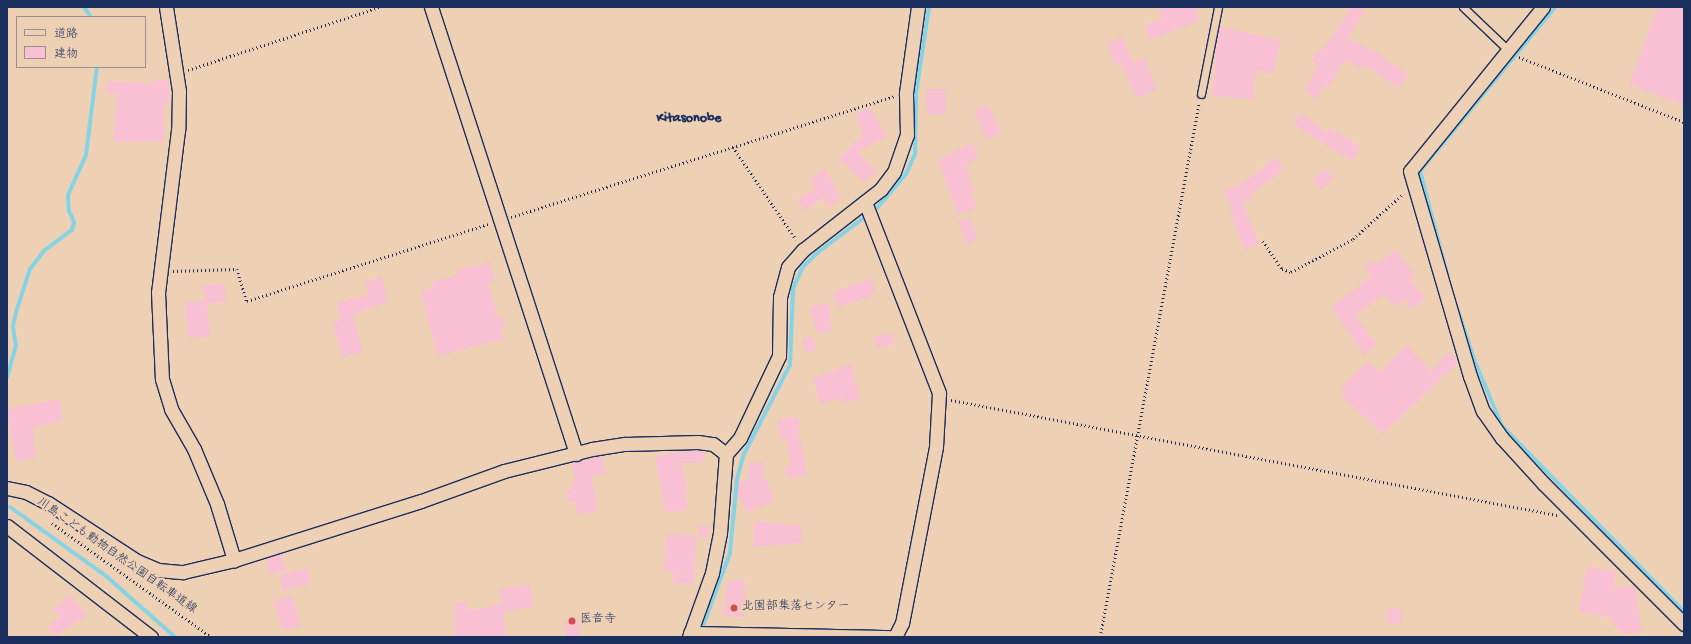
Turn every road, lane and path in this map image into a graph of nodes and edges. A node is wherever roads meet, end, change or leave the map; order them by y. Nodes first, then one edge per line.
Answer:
1 (166, 7) edge
2 (380, 7) edge
3 (431, 7) edge
4 (918, 7) edge
5 (1218, 7) edge
6 (1463, 7) edge
7 (1543, 7) edge
8 (1508, 50) junction
9 (178, 73) junction
10 (906, 93) junction
11 (1201, 94) joint
12 (1684, 122) edge
13 (733, 147) junction
14 (1414, 184) junction
15 (865, 202) junction
16 (499, 220) junction
17 (1263, 241) dead end
18 (803, 250) junction
19 (161, 271) junction
20 (939, 398) junction
21 (1137, 434) junction
22 (576, 454) junction
23 (726, 454) junction
24 (7, 488) edge
25 (1573, 512) junction
26 (50, 521) dead end
27 (7, 526) edge
28 (234, 560) junction
29 (1684, 624) edge
30 (689, 635) edge
31 (795, 636) edge
32 (150, 637) edge
33 (211, 637) edge
34 (874, 637) edge
35 (889, 637) edge
36 (895, 637) edge
37 (1100, 637) edge

1 - 9 street
2 - 9 path
3 - 16 street
4 - 10 street
5 - 11 lane
6 - 8 lane
7 - 8 street
8 - 12 path
8 - 14 street
9 - 19 street
10 - 13 path
10 - 15 street
11 - 21 path
13 - 16 path
13 - 18 path
14 - 17 path
14 - 25 street
15 - 18 street
15 - 20 street
16 - 19 path
16 - 22 street
18 - 23 street
19 - 28 street
20 - 21 path
20 - 36 street
21 - 25 path
21 - 37 path
22 - 23 street
22 - 28 street
23 - 30 street
24 - 28 street
25 - 29 street
26 - 33 path, 川島こども動物自然公園自転車道線
27 - 32 street
30 - 31 street
31 - 34 street
34 - 35 street

